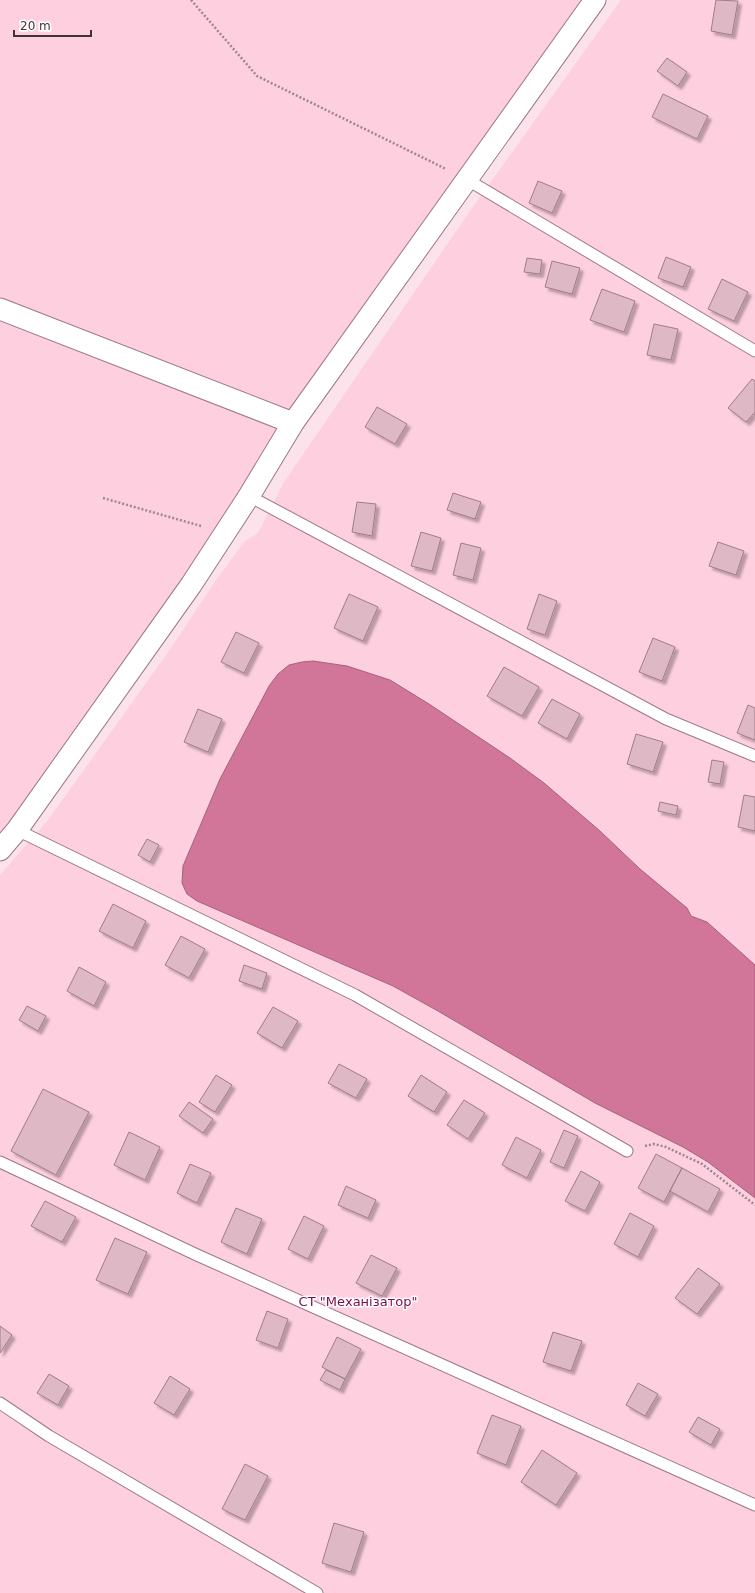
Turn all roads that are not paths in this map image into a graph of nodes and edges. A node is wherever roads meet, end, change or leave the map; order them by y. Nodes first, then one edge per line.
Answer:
1 (595, 0) edge
2 (466, 179) junction
3 (0, 309) edge
4 (755, 351) edge
5 (293, 423) junction
6 (249, 496) junction
7 (755, 756) edge
8 (17, 830) junction
9 (0, 850) edge
10 (627, 1151) road end
11 (0, 1162) edge
12 (0, 1403) edge
13 (755, 1506) edge
14 (317, 1593) edge

1 - 2 street
2 - 4 lane
2 - 5 street
3 - 5 street
5 - 6 street
6 - 7 lane
6 - 8 street
8 - 9 street
8 - 10 lane
11 - 13 lane
12 - 14 lane

